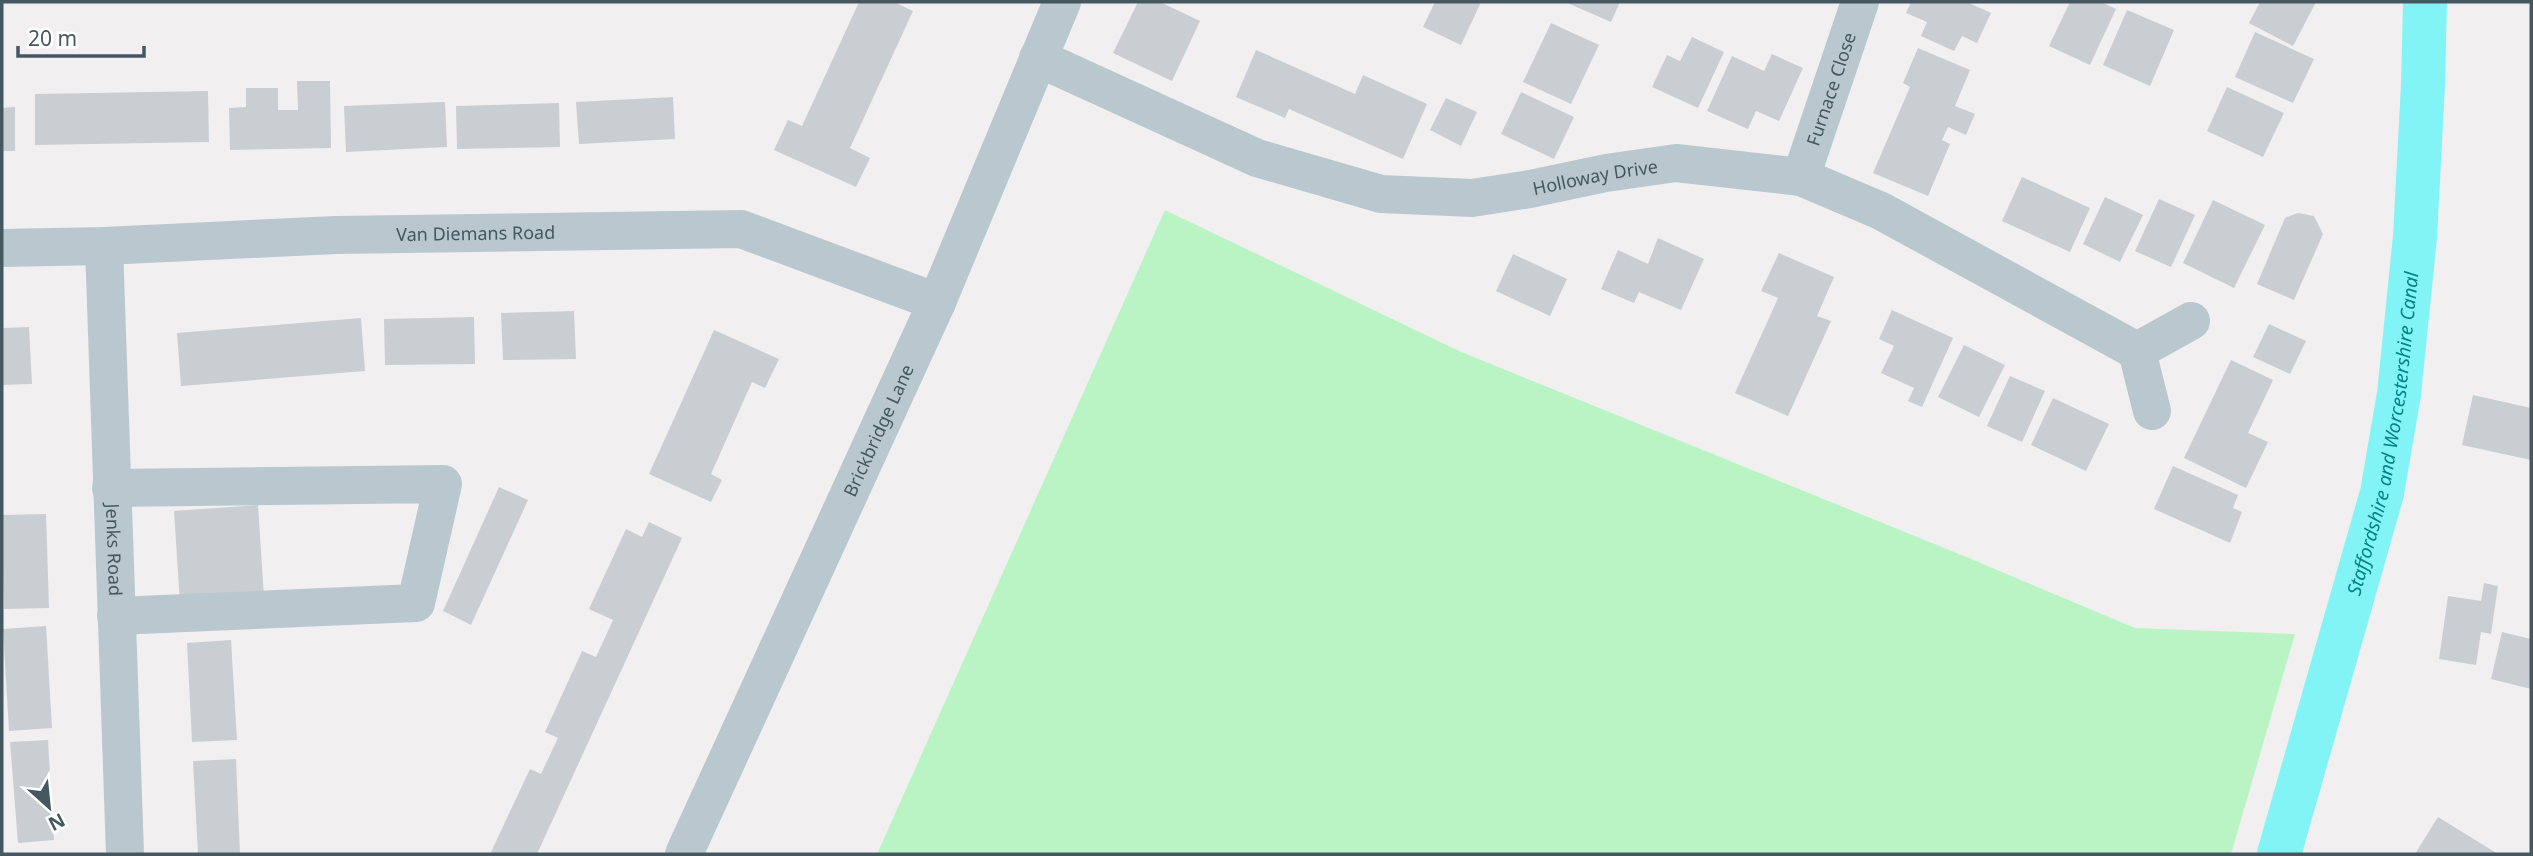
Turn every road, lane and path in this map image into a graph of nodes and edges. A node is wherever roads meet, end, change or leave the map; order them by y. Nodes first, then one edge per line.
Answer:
1 (1062, 2) edge
2 (1860, 2) edge
3 (1038, 58) junction
4 (1801, 177) junction
5 (104, 246) junction
6 (2, 247) edge
7 (937, 302) junction
8 (2191, 321) dead end
9 (2137, 351) junction
10 (2152, 411) dead end
11 (111, 488) junction
12 (116, 616) junction
13 (125, 854) edge
14 (684, 854) edge

1 - 3 street, Brickbridge Lane
2 - 4 street, Furnace Close
3 - 4 street, Holloway Drive
3 - 7 street, Brickbridge Lane
4 - 9 street, Holloway Drive
5 - 6 street, Van Diemans Road
5 - 7 street, Van Diemans Road
5 - 11 street, Jenks Road
7 - 14 street, Brickbridge Lane
8 - 9 street
9 - 10 street
11 - 12 street, Jenks Road
11 - 12 street
12 - 13 street, Jenks Road

